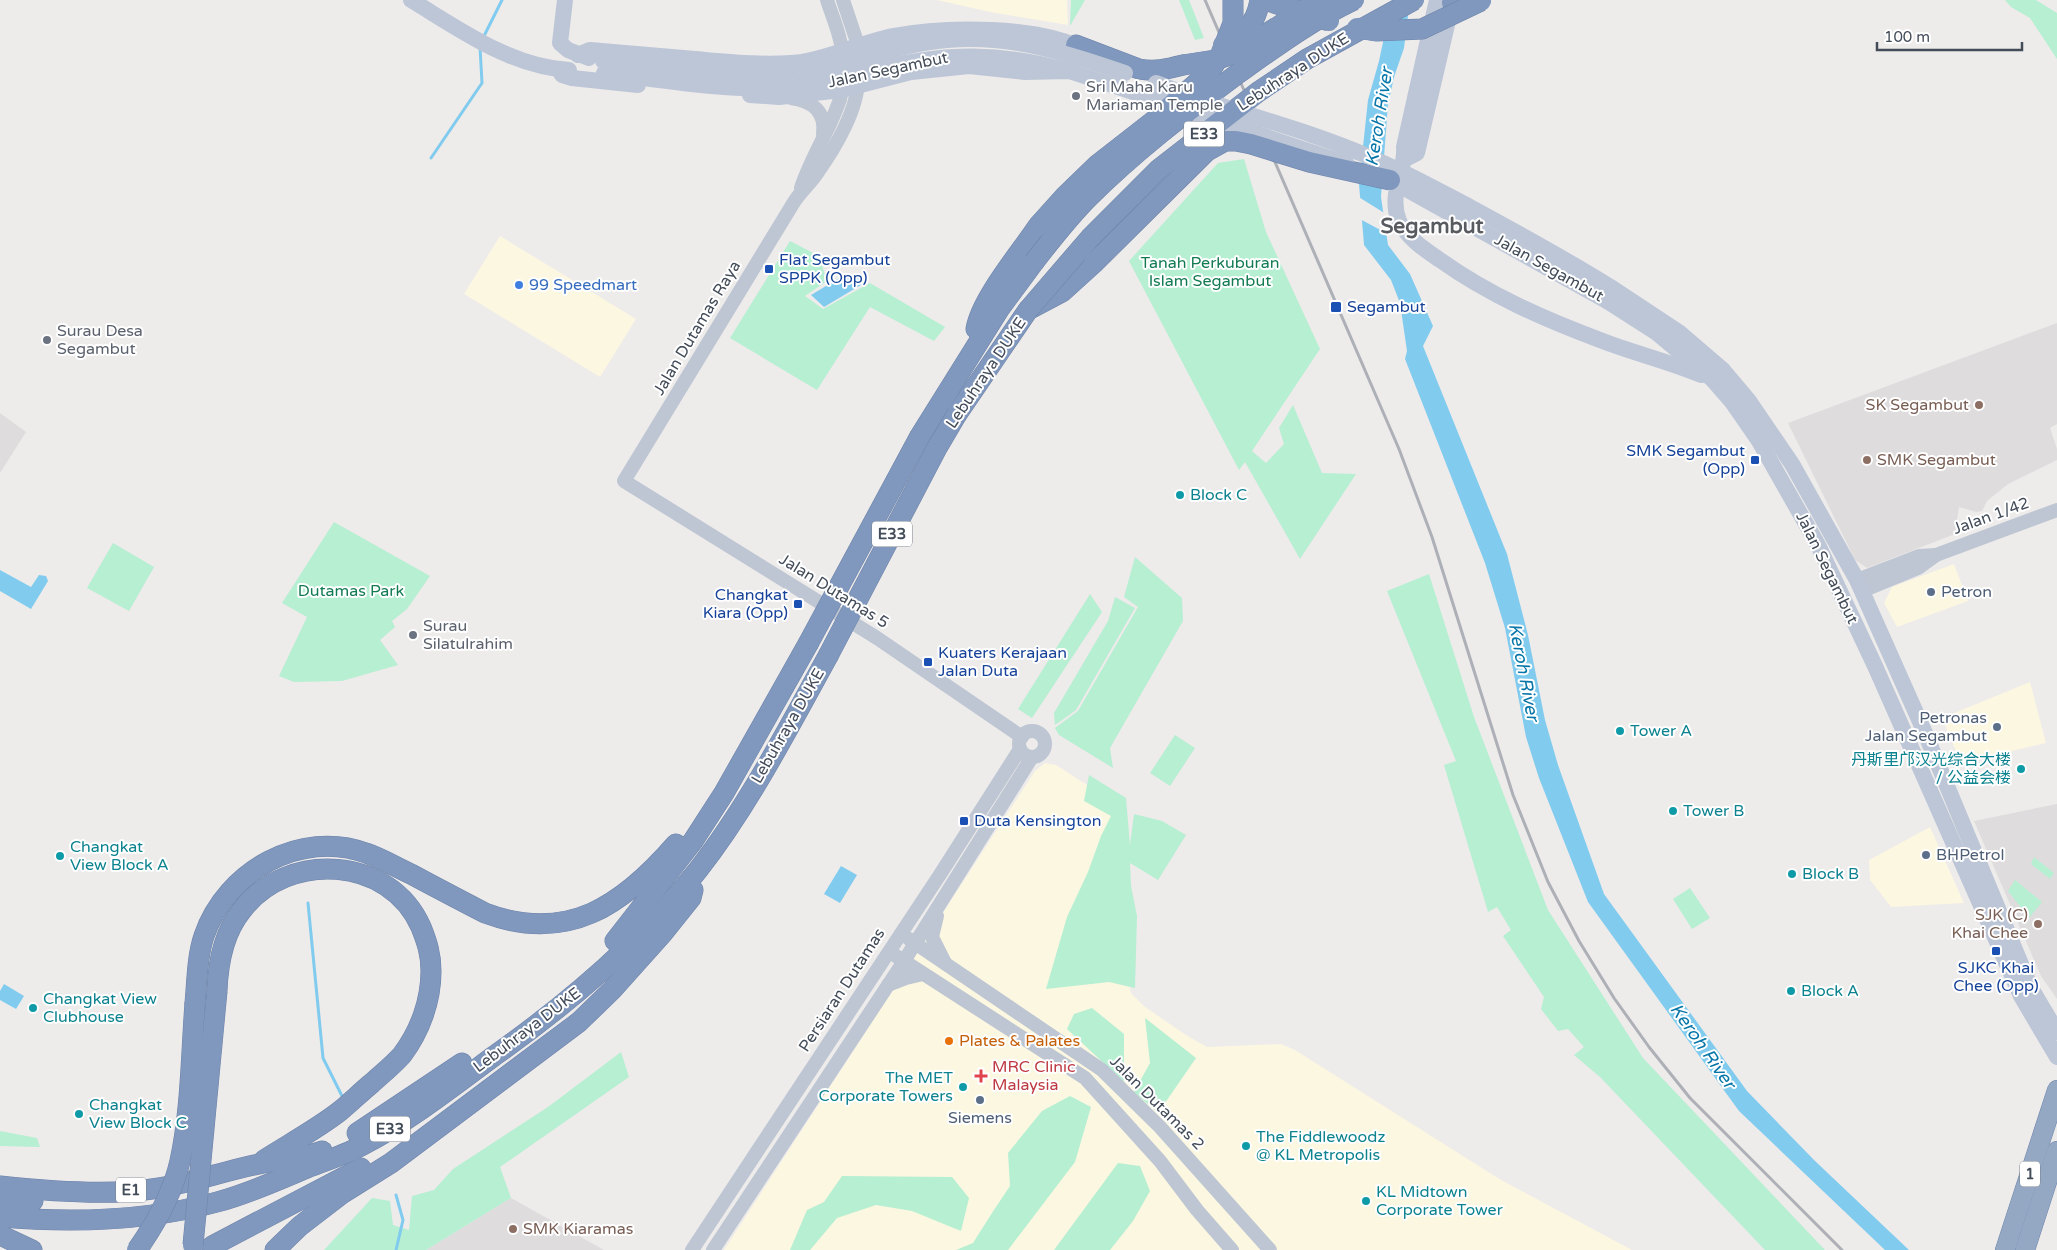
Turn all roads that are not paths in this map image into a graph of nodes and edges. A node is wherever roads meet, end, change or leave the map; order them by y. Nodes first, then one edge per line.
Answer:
1 (411, 0) edge
2 (564, 0) edge
3 (827, 0) edge
4 (843, 0) edge
5 (1233, 0) edge
6 (1260, 0) edge
7 (1265, 0) edge
8 (1320, 0) edge
9 (1354, 0) edge
10 (1414, 0) edge
11 (1450, 1) edge
12 (1482, 1) edge
13 (560, 43) junction
14 (865, 43) junction
15 (1076, 45) junction
16 (842, 50) junction
17 (578, 55) junction
18 (530, 62) junction
19 (756, 64) junction
20 (1183, 65) junction
21 (603, 67) junction
22 (559, 70) junction
23 (1069, 71) junction
24 (878, 80) junction
25 (1156, 83) junction
26 (858, 86) junction
27 (841, 90) junction
28 (773, 96) junction
29 (821, 144) junction
30 (1390, 180) junction
31 (800, 193) junction
32 (1610, 294) junction
33 (1028, 310) junction
34 (1631, 315) junction
35 (1601, 341) junction
36 (972, 351) junction
37 (1712, 379) junction
38 (624, 481) joint
39 (2057, 510) edge
40 (1820, 550) junction
41 (1858, 586) junction
42 (1875, 666) junction
43 (1021, 743) junction
44 (1032, 757) junction
45 (724, 794) junction
46 (699, 869) junction
47 (939, 907) junction
48 (900, 933) junction
49 (915, 943) junction
50 (889, 951) junction
51 (904, 961) junction
52 (945, 964) junction
53 (923, 974) junction
54 (888, 985) junction
55 (2057, 1032) edge
56 (2057, 1057) edge
57 (2056, 1094) edge
58 (421, 1139) junction
59 (2057, 1151) edge
60 (312, 1156) junction
61 (258, 1164) junction
62 (0, 1186) edge
63 (0, 1200) edge
64 (0, 1217) edge
65 (0, 1235) edge
66 (199, 1247) edge
67 (32, 1250) edge
68 (136, 1250) edge
69 (275, 1250) edge
70 (692, 1250) edge
71 (713, 1250) edge
72 (1232, 1250) edge
73 (1270, 1250) edge
74 (2005, 1250) edge
75 (2025, 1250) edge

1 - 18 main road, Jalan Segambut
2 - 13 main road
3 - 16 street, Jalan Dutamas Raya
4 - 14 street, Jalan Dutamas Raya
5 - 36 highway, E33, bridge
6 - 20 highway, bridge
7 - 12 highway, bridge
8 - 20 highway, bridge
9 - 36 highway, Lebuhraya DUKE / E33, bridge
10 - 33 highway, Lebuhraya DUKE / E33, bridge
11 - 35 main road
13 - 17 main road, Jalan Segambut
13 - 18 main road
14 - 15 main road
14 - 16 main road
14 - 24 main road
14 - 26 street, Jalan Dutamas Raya
15 - 20 highway
15 - 25 main road
16 - 19 main road
16 - 27 street, Jalan Dutamas Raya
17 - 19 main road
17 - 21 main road, Jalan Segambut
18 - 22 main road, Jalan Segambut
19 - 28 main road
21 - 22 main road, Jalan Segambut
21 - 23 main road, Jalan Segambut, bridge
21 - 25 main road, Jalan Segambut, bridge
22 - 28 main road
23 - 24 main road, bridge
23 - 30 main road, Jalan Segambut, bridge
24 - 26 main road
25 - 32 main road, Jalan Segambut, bridge
26 - 27 main road
26 - 31 street, Jalan Dutamas Raya
27 - 28 main road
27 - 29 street, Jalan Dutamas Raya
28 - 29 street
29 - 31 street, Jalan Dutamas Raya
30 - 32 main road, Jalan Segambut, bridge
30 - 33 highway, bridge
31 - 38 street, Jalan Dutamas Raya
32 - 34 main road, Jalan Segambut
32 - 41 main road, Jalan Segambut
33 - 46 highway, Lebuhraya DUKE / E33, bridge
34 - 35 main road
34 - 37 main road, Jalan Segambut
35 - 37 main road
36 - 45 highway, Lebuhraya DUKE / E33, bridge
37 - 40 main road, Jalan Segambut
38 - 43 street, Jalan Dutamas 5
39 - 41 street, Jalan 1/42
40 - 41 main road
40 - 42 main road, Jalan Segambut
41 - 42 main road
41 - 55 main road, Jalan Segambut
42 - 56 main road, Jalan Segambut
43 - 44 street
43 - 44 street
43 - 48 street, Persiaran Dutamas
44 - 47 street
45 - 60 highway, Lebuhraya DUKE / E33
45 - 68 highway, bridge
46 - 58 highway
46 - 64 highway, Lebuhraya DUKE / E33
47 - 49 street
47 - 52 street
48 - 49 street, Jalan Dutamas 2
48 - 50 street, Persiaran Dutamas
49 - 51 street
49 - 52 street, Jalan Dutamas 2
50 - 51 street, Jalan Dutamas 2
50 - 70 street, Persiaran Dutamas
51 - 53 street, Jalan Dutamas 2
51 - 54 street
52 - 73 street, Jalan Dutamas 2
53 - 54 street
53 - 72 street, Jalan Dutamas 2
54 - 71 street
57 - 74 highway, 1
58 - 66 highway
58 - 69 highway
59 - 75 highway, 1
60 - 61 highway, Lebuhraya DUKE / E33
60 - 63 highway, Lebuhraya DUKE / E33
61 - 62 highway, E1
61 - 66 highway, bridge
65 - 67 highway

